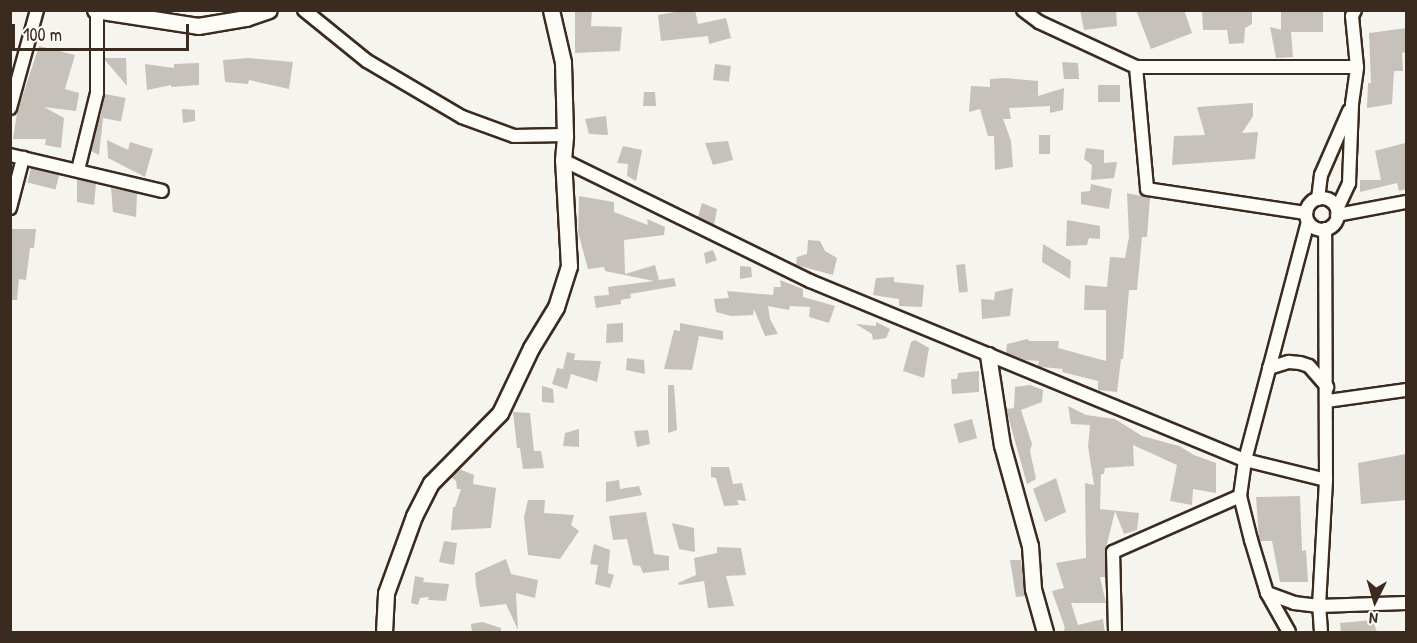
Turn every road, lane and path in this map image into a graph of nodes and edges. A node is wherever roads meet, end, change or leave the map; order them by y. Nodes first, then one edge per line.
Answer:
1 (37, 10) edge
2 (269, 10) edge
3 (304, 10) edge
4 (551, 10) edge
5 (1023, 10) edge
6 (1355, 10) edge
7 (96, 11) edge
8 (1136, 67) junction
9 (1357, 67) junction
10 (1352, 104) junction
11 (10, 108) edge
12 (565, 135) junction
13 (10, 155) edge
14 (23, 158) junction
15 (563, 160) junction
16 (78, 170) junction
17 (162, 191) dead end
18 (1318, 199) junction
19 (1407, 202) edge
20 (10, 208) edge
21 (1337, 212) junction
22 (1307, 217) junction
23 (1326, 229) junction
24 (988, 356) junction
25 (1269, 368) junction
26 (1327, 387) junction
27 (1407, 390) edge
28 (1327, 401) junction
29 (1245, 460) junction
30 (1326, 480) junction
31 (1240, 496) junction
32 (1267, 593) junction
33 (1407, 603) edge
34 (1318, 606) junction
35 (384, 633) edge
36 (1045, 633) edge
37 (1115, 633) edge
38 (1289, 633) edge
39 (1321, 633) edge

1 - 11 street
2 - 7 street
3 - 12 street
4 - 12 street
5 - 8 street
6 - 9 street
7 - 16 street
8 - 9 street
8 - 22 street
9 - 10 street
10 - 18 street
10 - 21 street
12 - 15 street
13 - 14 street
14 - 16 street
14 - 20 street
15 - 24 street
15 - 35 street
16 - 17 street
18 - 21 street
18 - 22 street
19 - 21 street
21 - 23 street
22 - 23 street
22 - 25 street
23 - 26 street
24 - 29 street
24 - 36 street
25 - 26 street
25 - 29 street
26 - 28 street
27 - 28 street
28 - 30 street
29 - 30 street
29 - 31 street
30 - 34 street
31 - 32 street
31 - 37 street
32 - 34 street
32 - 38 street
33 - 34 street
34 - 39 street

